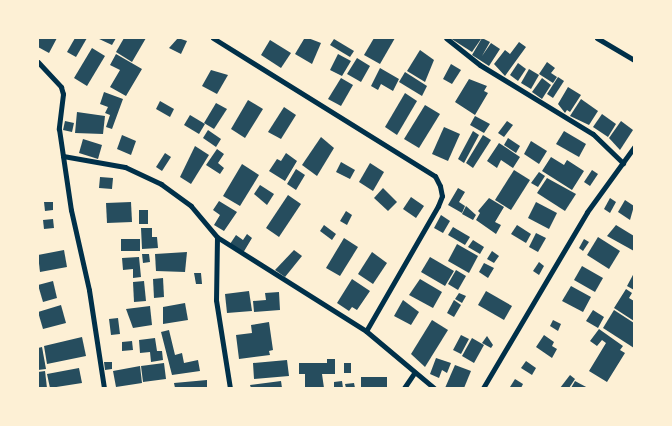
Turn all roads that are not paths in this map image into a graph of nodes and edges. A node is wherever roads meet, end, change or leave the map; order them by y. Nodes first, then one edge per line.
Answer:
1 (213, 38) edge
2 (446, 38) edge
3 (597, 38) edge
4 (634, 60) edge
5 (38, 62) edge
6 (634, 150) edge
7 (63, 156) junction
8 (623, 163) junction
9 (217, 237) junction
10 (366, 331) junction
11 (414, 373) junction
12 (104, 388) edge
13 (230, 388) edge
14 (404, 388) edge
15 (434, 388) edge
16 (483, 388) edge

1 - 10 street
2 - 8 street
3 - 4 street
5 - 7 street
6 - 8 street
7 - 9 street
7 - 12 street
8 - 16 street
9 - 10 street
9 - 13 street
10 - 11 street
11 - 14 street
11 - 15 street

